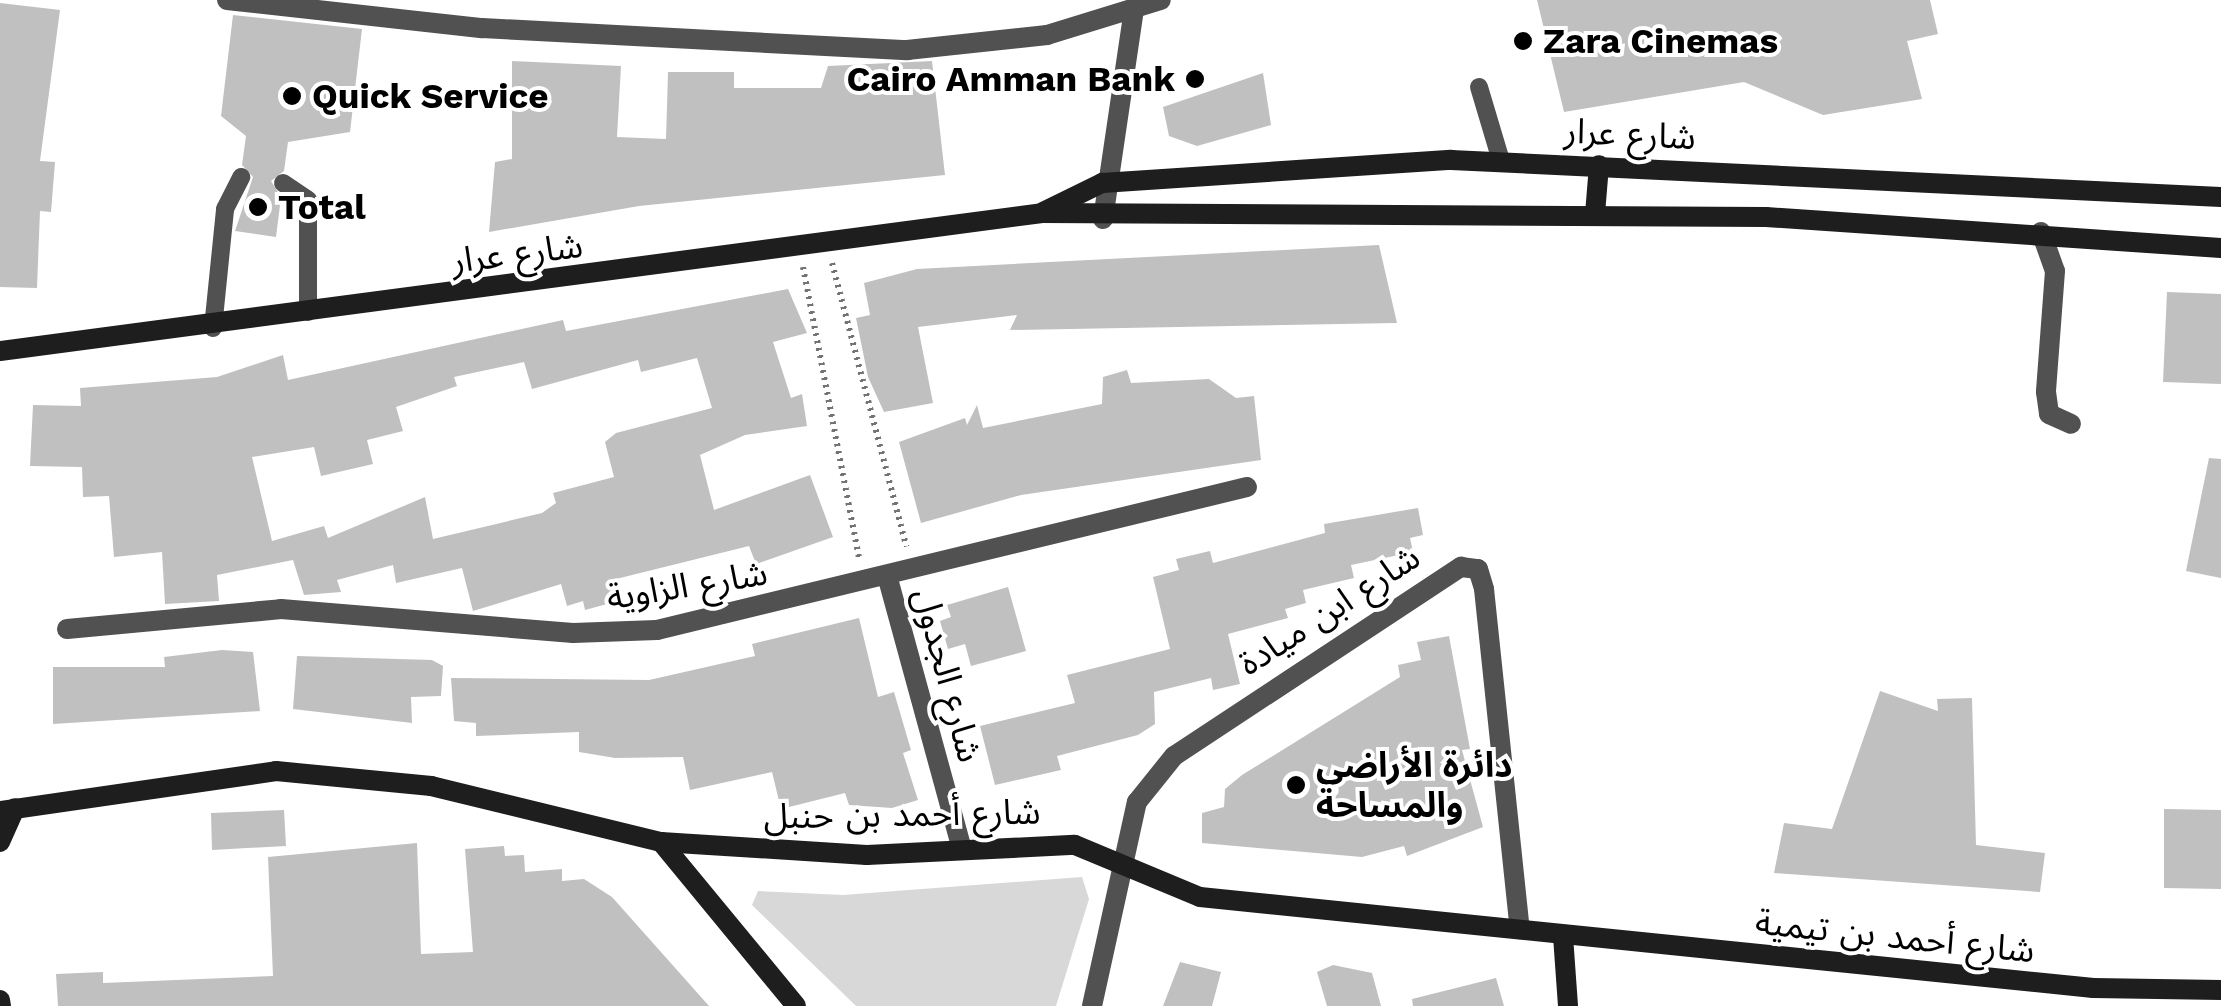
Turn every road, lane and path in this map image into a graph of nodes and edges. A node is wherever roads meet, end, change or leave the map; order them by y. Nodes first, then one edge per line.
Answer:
1 (228, 0) edge
2 (1161, 0) edge
3 (1134, 9) junction
4 (1479, 87) dead end
5 (1502, 161) junction
6 (1598, 165) junction
7 (241, 177) dead end
8 (282, 183) dead end
9 (1102, 183) junction
10 (2221, 197) edge
11 (1042, 213) junction
12 (1595, 214) junction
13 (1103, 220) junction
14 (2041, 232) junction
15 (826, 241) junction
16 (798, 246) junction
17 (2221, 248) edge
18 (308, 312) junction
19 (213, 328) junction
20 (0, 351) edge
21 (2071, 424) dead end
22 (1247, 487) dead end
23 (913, 572) junction
24 (888, 579) junction
25 (864, 584) junction
26 (67, 629) dead end
27 (8, 810) edge
28 (0, 842) edge
29 (661, 842) junction
30 (961, 846) junction
31 (1129, 868) junction
32 (1520, 929) junction
33 (1563, 936) junction
34 (2221, 990) edge
35 (2093, 997) edge
36 (796, 1006) edge
37 (1092, 1006) edge
38 (1568, 1006) edge

1 - 3 street
2 - 3 street
3 - 9 street
4 - 5 lane
5 - 6 main road, شارع عرار
5 - 9 main road, شارع عرار
6 - 10 main road, شارع عرار
6 - 12 main road
7 - 19 lane
8 - 18 lane
9 - 11 main road, شارع عرار
9 - 13 street
11 - 13 main road, شارع عرار
11 - 15 main road, شارع عرار
12 - 13 main road, شارع عرار
12 - 14 main road, شارع عرار
14 - 17 main road, شارع عرار
14 - 21 street
15 - 16 main road, شارع عرار
15 - 23 path
16 - 18 main road, شارع عرار
16 - 25 path
18 - 19 main road, شارع عرار
19 - 20 main road, شارع عرار
22 - 23 street, شارع الزاوية
23 - 24 street, شارع الزاوية
24 - 25 street, شارع الزاوية
24 - 30 street, شارع الجدول
25 - 26 street, شارع الزاوية
27 - 28 main road
27 - 29 main road, شارع أحمد بن حنبل
29 - 30 main road, شارع أحمد بن حنبل
29 - 36 main road
30 - 31 main road, شارع أحمد بن حنبل
31 - 32 main road, شارع أحمد بن حنبل
31 - 32 street, شارع ابن ميادة
31 - 37 street
32 - 33 main road, شارع أحمد بن حنبل
33 - 35 main road, شارع أحمد بن تيمية
33 - 38 main road
34 - 35 main road, شارع أحمد بن تيمية

